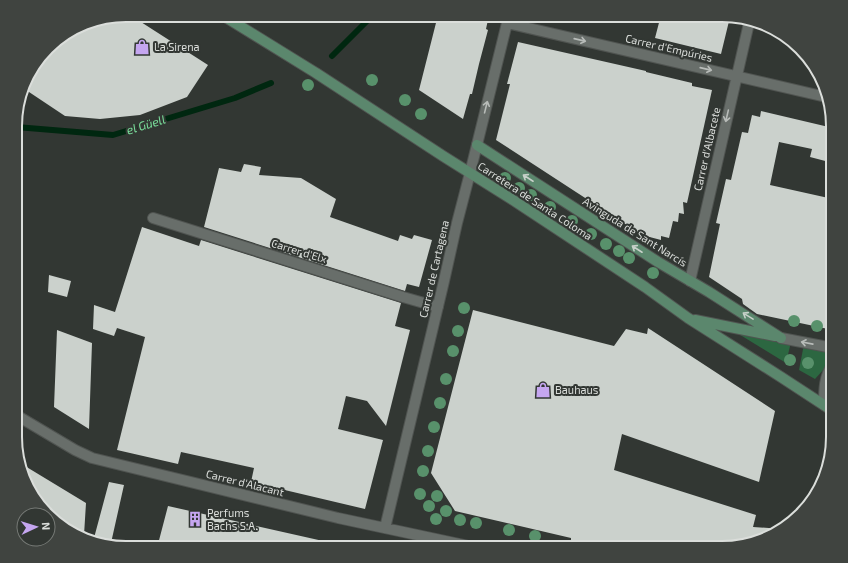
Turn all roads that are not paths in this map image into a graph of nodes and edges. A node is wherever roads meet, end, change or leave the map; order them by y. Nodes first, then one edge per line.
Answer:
1 (233, 22) edge
2 (507, 22) edge
3 (520, 22) edge
4 (748, 26) edge
5 (736, 76) junction
6 (821, 96) edge
7 (477, 145) junction
8 (470, 173) junction
9 (153, 218) dead end
10 (690, 281) junction
11 (438, 307) junction
12 (688, 318) junction
13 (781, 338) junction
14 (826, 347) edge
15 (826, 378) edge
16 (824, 405) joint
17 (22, 419) edge
18 (385, 528) junction
19 (445, 541) edge

1 - 8 street, Carretera de Santa Coloma
7 -> 2 street, Carrer de Cartagena
3 -> 5 street, Carrer d'Empúries
4 - 5 street, Carrer d'Albacete
5 - 6 street, Carrer d'Empúries
5 -> 10 street, Carrer d'Albacete
7 - 8 street, Carrer de Cartagena
10 -> 7 street, Avinguda de Sant Narcís
8 - 11 street, Carrer de Cartagena
8 - 12 street, Carretera de Santa Coloma
9 - 11 street, Carrer d'Elx
13 -> 10 street, Avinguda de Sant Narcís
11 - 18 street, Carrer de Cartagena
12 - 13 street, Avinguda de Sant Narcís
12 - 16 street, Carretera de Santa Coloma
14 -> 13 street, Avinguda de Sant Narcís
15 - 16 street
17 - 18 street, Carrer d'Alacant
18 - 19 street, Carrer d'Alacant

